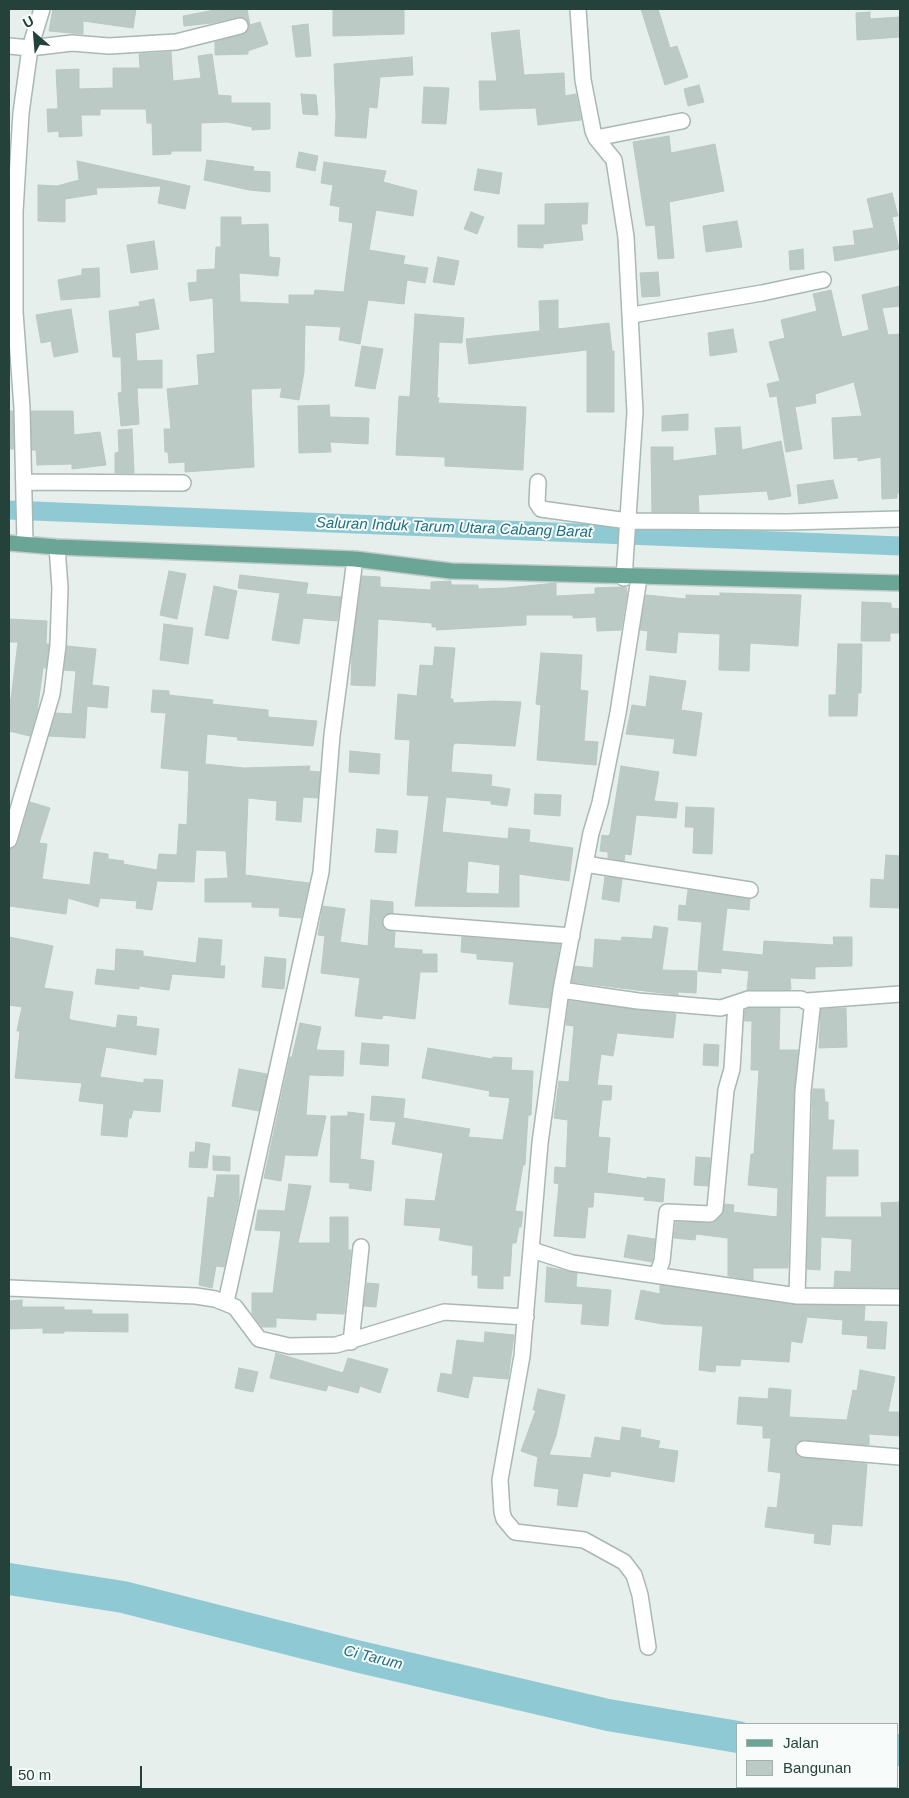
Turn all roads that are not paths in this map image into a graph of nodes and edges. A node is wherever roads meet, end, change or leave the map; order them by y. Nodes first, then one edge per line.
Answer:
1 (42, 9) edge
2 (578, 9) edge
3 (240, 26) dead end
4 (9, 46) edge
5 (30, 48) junction
6 (682, 121) dead end
7 (596, 138) junction
8 (822, 280) dead end
9 (632, 315) junction
10 (538, 482) dead end
11 (183, 483) dead end
12 (24, 486) junction
13 (900, 519) edge
14 (627, 525) junction
15 (9, 543) edge
16 (25, 543) junction
17 (57, 547) junction
18 (355, 559) junction
19 (632, 578) junction
20 (900, 583) edge
21 (9, 840) edge
22 (585, 864) junction
23 (750, 890) dead end
24 (391, 922) dead end
25 (572, 936) junction
26 (561, 990) junction
27 (900, 994) edge
28 (808, 1001) junction
29 (736, 1003) junction
30 (361, 1246) dead end
31 (532, 1250) junction
32 (657, 1275) junction
33 (9, 1288) edge
34 (797, 1296) junction
35 (900, 1297) edge
36 (226, 1302) junction
37 (526, 1317) junction
38 (351, 1342) junction
39 (804, 1449) dead end
40 (900, 1457) edge
41 (648, 1647) dead end

1 - 5 street
2 - 7 street
3 - 5 street
4 - 5 street
5 - 12 street
6 - 7 street
7 - 9 street
8 - 9 street
9 - 14 street
10 - 14 street
11 - 12 street
12 - 16 street
13 - 14 street
14 - 19 street
15 - 16 main road
16 - 17 main road
17 - 18 main road
17 - 21 street
18 - 19 main road
18 - 36 street
19 - 20 main road
19 - 22 street
22 - 23 street
22 - 25 street
24 - 25 street
25 - 26 street
26 - 29 street
26 - 31 street
27 - 28 street
28 - 29 street
28 - 34 street
29 - 32 street
30 - 38 street
31 - 32 street
31 - 37 street
32 - 34 street
33 - 36 street
34 - 35 street
36 - 38 street
37 - 38 street
37 - 41 street
39 - 40 street

